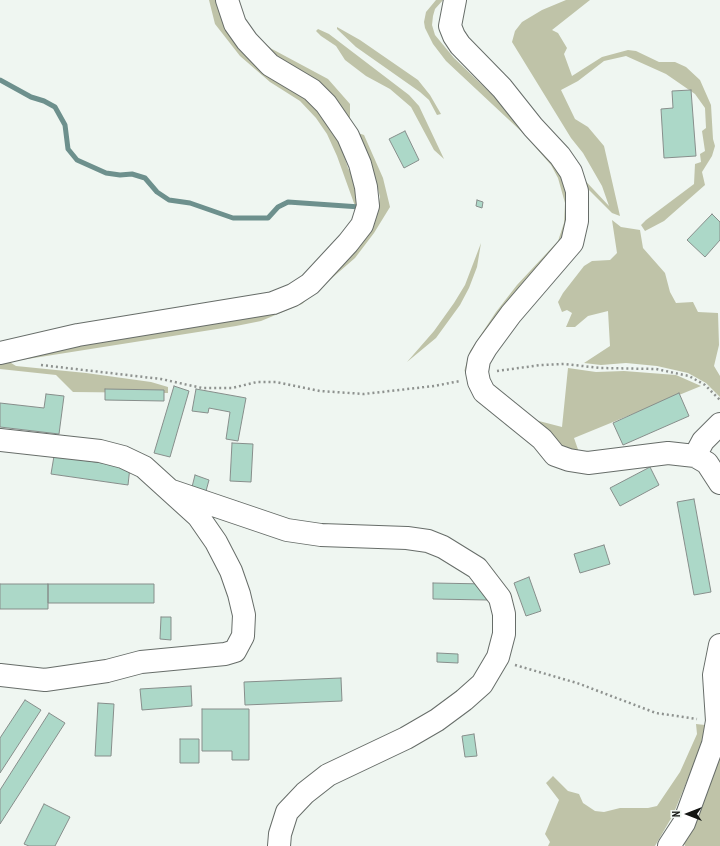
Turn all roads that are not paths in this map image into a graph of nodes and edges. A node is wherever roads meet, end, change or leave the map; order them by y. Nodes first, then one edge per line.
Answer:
1 (227, 0) edge
2 (455, 0) edge
3 (0, 353) edge
4 (720, 424) edge
5 (0, 440) edge
6 (695, 456) junction
7 (720, 483) edge
8 (172, 491) junction
9 (720, 645) edge
10 (0, 675) edge
11 (279, 846) edge
12 (669, 846) edge

1 - 3 street
2 - 6 street
4 - 6 street
5 - 8 street
6 - 7 street
8 - 10 street
8 - 11 street
9 - 12 street

